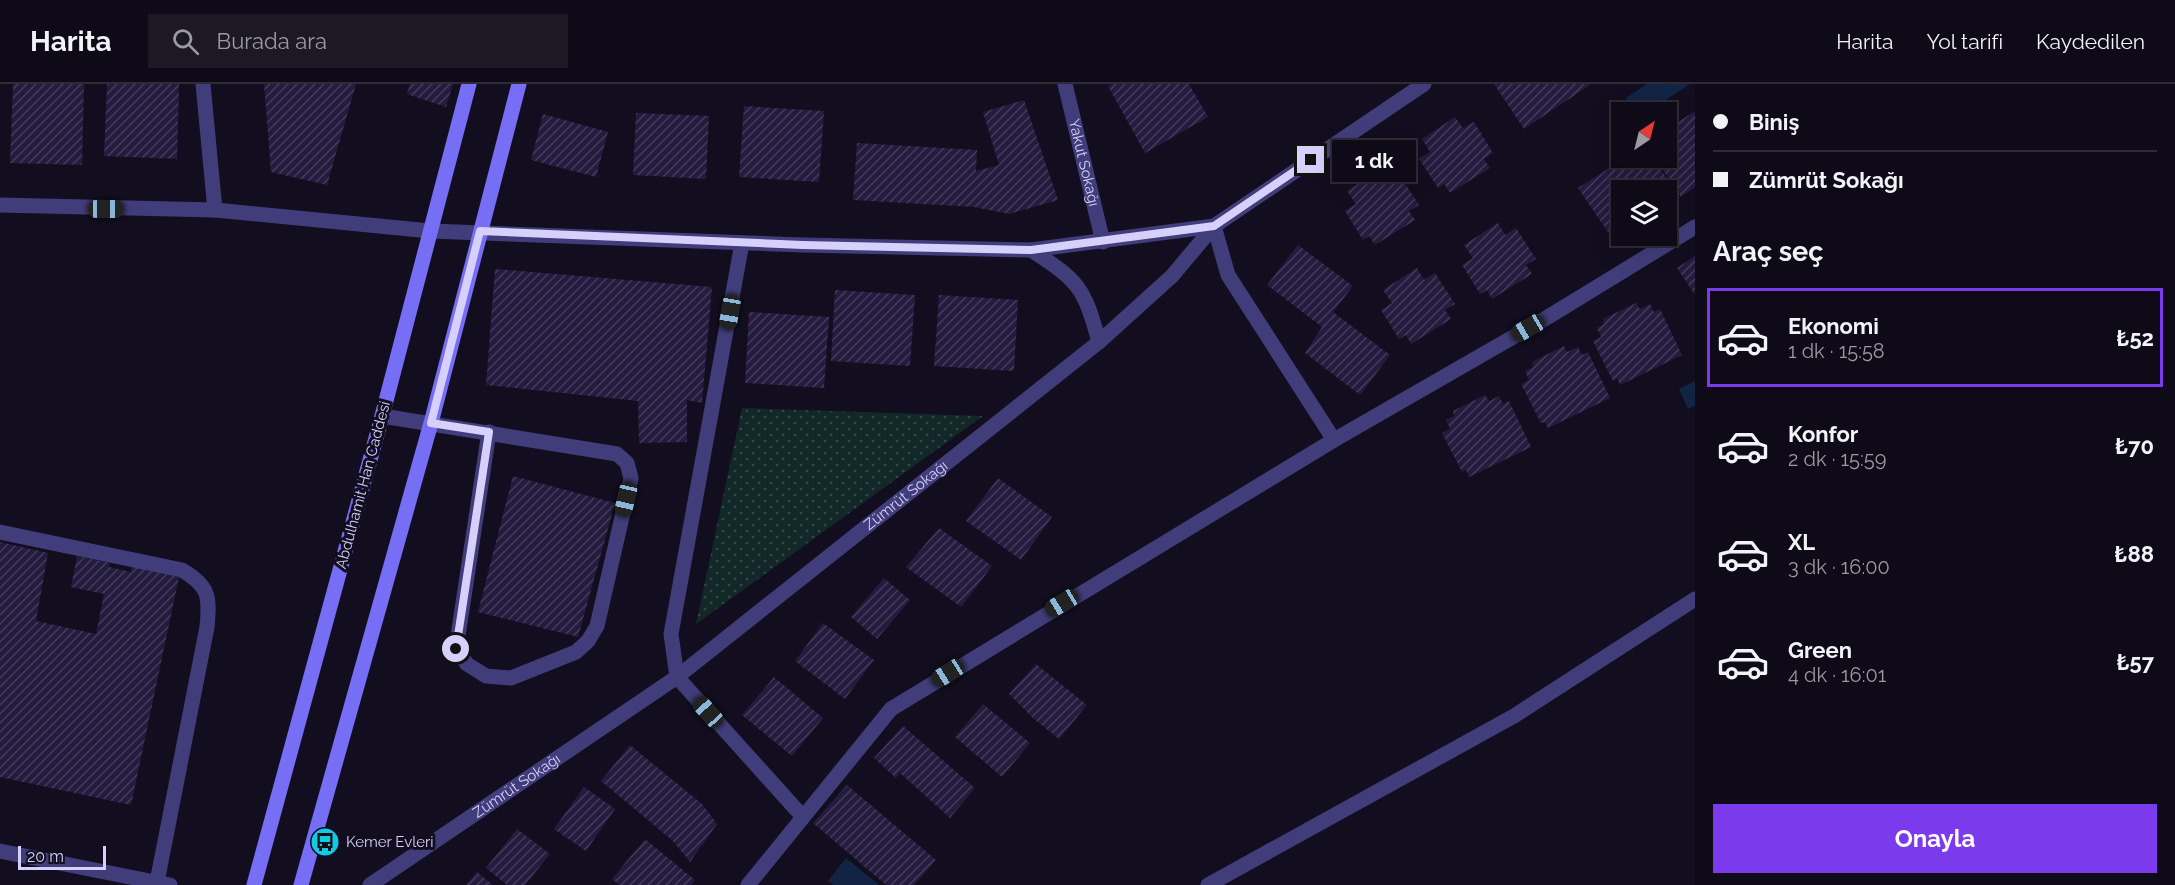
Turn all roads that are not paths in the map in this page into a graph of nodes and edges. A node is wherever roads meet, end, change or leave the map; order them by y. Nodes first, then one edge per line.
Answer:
1 (203, 84) edge
2 (469, 84) edge
3 (519, 84) edge
4 (1065, 84) edge
5 (1424, 84) edge
6 (0, 205) edge
7 (215, 210) junction
8 (1214, 226) junction
9 (1695, 227) edge
10 (430, 231) junction
11 (480, 231) junction
12 (1103, 242) junction
13 (742, 243) junction
14 (1031, 250) junction
15 (1099, 342) junction
16 (382, 416) junction
17 (431, 423) junction
18 (489, 432) junction
19 (1334, 440) junction
20 (0, 532) edge
21 (1695, 599) edge
22 (676, 677) junction
23 (803, 817) junction
24 (0, 851) edge
25 (164, 884) edge
26 (254, 885) edge
27 (301, 885) edge
28 (370, 885) edge
29 (748, 885) edge
30 (1208, 885) edge

1 - 7 street
2 - 10 main road, Abdulhamit Han Caddesi
3 - 11 main road
4 - 12 street, Yakut Sokağı
5 - 8 street, Zümrüt Sokağı
6 - 7 street
7 - 10 street
8 - 12 street
8 - 15 street, Zümrüt Sokağı
8 - 19 street
9 - 19 street
10 - 11 street
10 - 16 main road, Abdulhamit Han Caddesi
11 - 13 street
11 - 17 main road
12 - 14 street
13 - 14 street
13 - 22 street
14 - 15 street
15 - 22 street, Zümrüt Sokağı
16 - 17 street
16 - 26 main road, Abdulhamit Han Caddesi
17 - 18 street
17 - 27 main road
18 - 18 street
19 - 23 street
20 - 25 street
21 - 30 street
22 - 23 street
22 - 28 street, Zümrüt Sokağı
23 - 29 street
24 - 25 street

